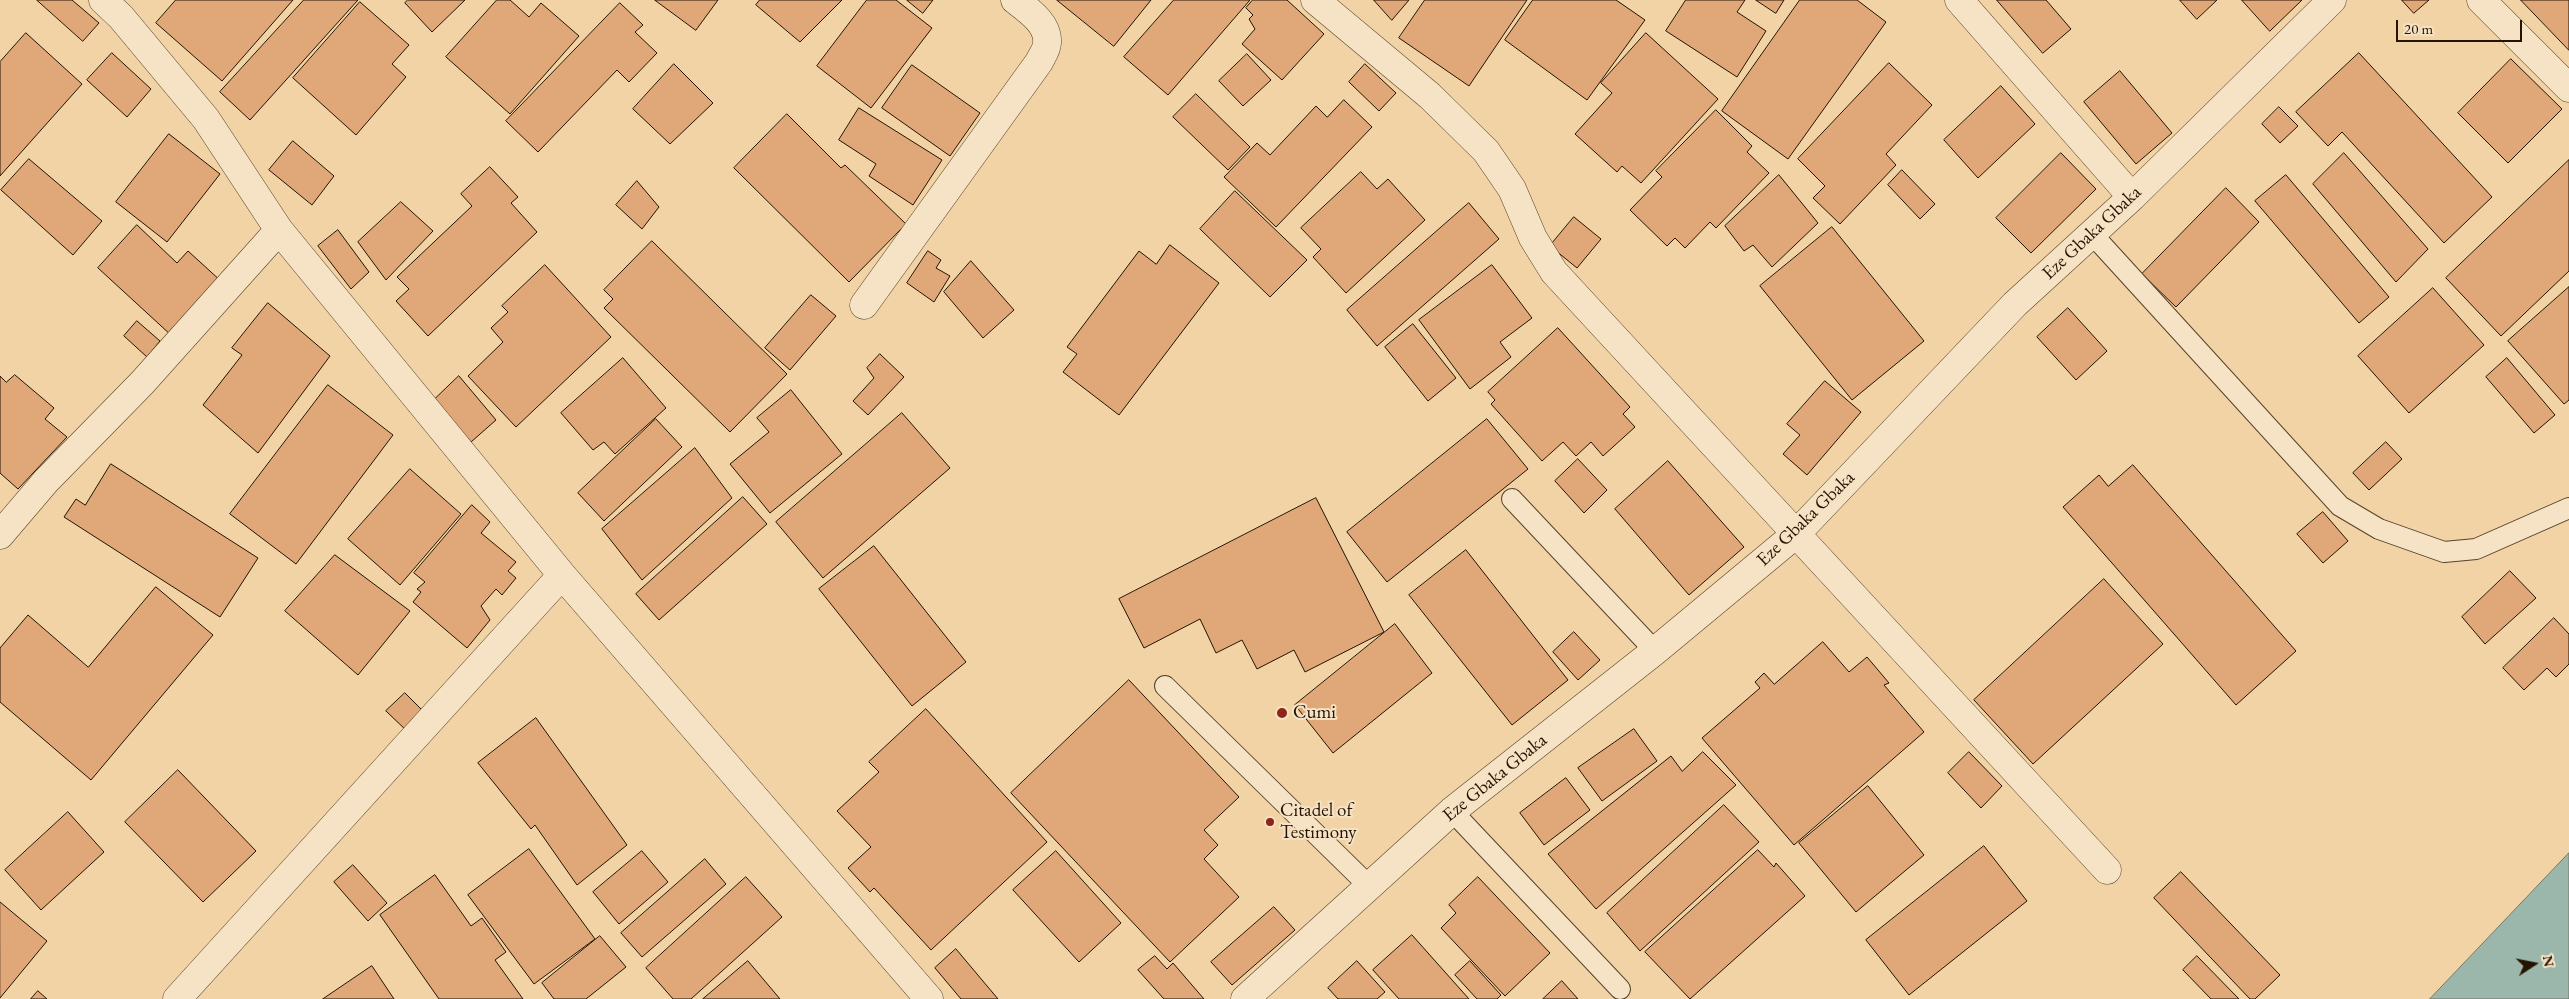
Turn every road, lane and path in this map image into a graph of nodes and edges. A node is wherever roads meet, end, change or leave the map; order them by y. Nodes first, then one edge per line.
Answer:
1 (103, 0) edge
2 (1015, 0) edge
3 (1315, 0) edge
4 (1959, 0) edge
5 (2332, 0) edge
6 (2481, 0) edge
7 (2569, 88) edge
8 (2132, 197) junction
9 (279, 230) junction
10 (2092, 234) junction
11 (864, 305) dead end
12 (1512, 500) dead end
13 (2569, 508) edge
14 (1796, 534) junction
15 (0, 536) edge
16 (562, 576) junction
17 (1655, 651) junction
18 (1165, 686) dead end
19 (1452, 810) junction
20 (2107, 870) dead end
21 (1369, 886) junction
22 (1620, 989) dead end
23 (177, 999) edge
24 (929, 999) edge
25 (1244, 999) edge

1 - 9 street
2 - 11 street
3 - 14 street
4 - 8 street
5 - 8 street, Eze Gbaka Gbaka
6 - 7 street
8 - 10 street, Eze Gbaka Gbaka
9 - 15 street
9 - 16 street
10 - 13 lane
10 - 14 street, Eze Gbaka Gbaka
12 - 17 lane
14 - 17 street, Eze Gbaka Gbaka
14 - 20 street
16 - 23 street
16 - 24 street
17 - 19 street, Eze Gbaka Gbaka
18 - 21 lane
19 - 21 street, Eze Gbaka Gbaka
19 - 22 lane
21 - 25 street, Eze Gbaka Gbaka

